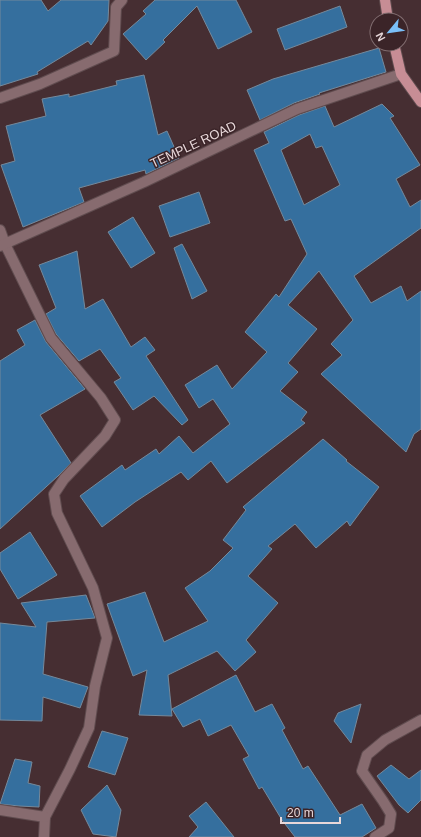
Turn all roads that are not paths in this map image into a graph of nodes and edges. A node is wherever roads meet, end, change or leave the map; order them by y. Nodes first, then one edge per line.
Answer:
1 (122, 0) edge
2 (385, 0) edge
3 (387, 12) edge
4 (396, 52) edge
5 (401, 74) junction
6 (0, 98) edge
7 (421, 102) edge
8 (0, 230) edge
9 (3, 245) edge
10 (421, 720) edge
11 (0, 810) edge
12 (45, 817) junction
13 (44, 837) edge
14 (375, 837) edge

1 - 6 street
2 - 3 main road
4 - 5 main road
5 - 7 main road
5 - 9 street, TEMPLE ROAD
8 - 9 street
9 - 12 street
10 - 14 street
11 - 12 street
12 - 13 street

